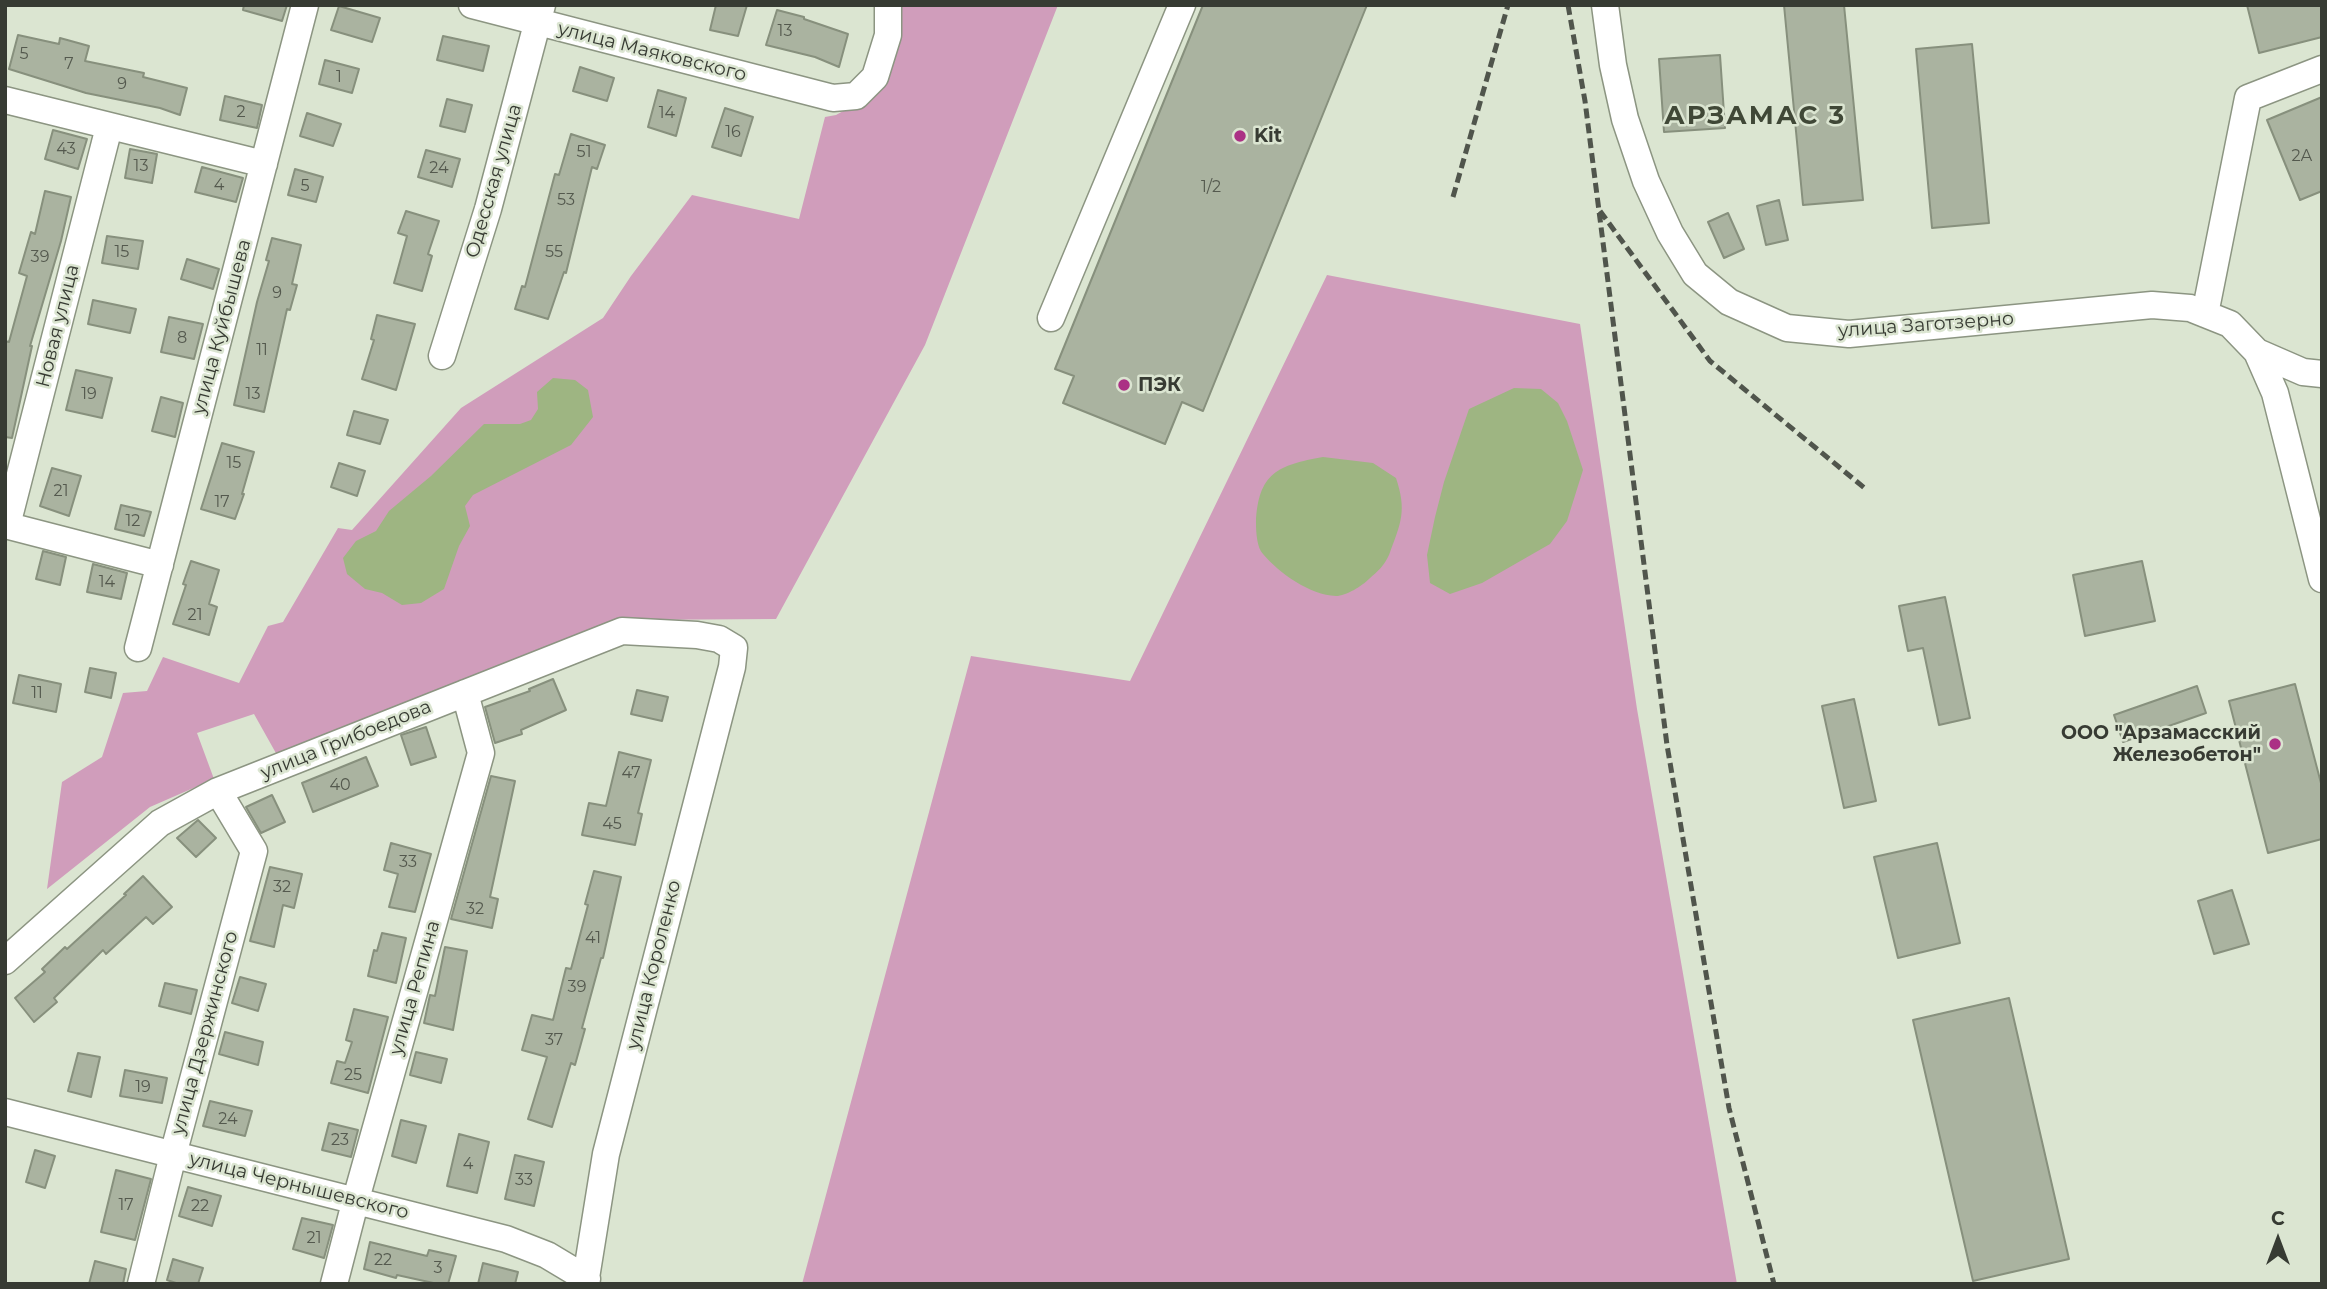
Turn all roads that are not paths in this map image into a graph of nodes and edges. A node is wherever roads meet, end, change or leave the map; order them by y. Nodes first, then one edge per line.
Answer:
1 (305, 5) edge
2 (472, 5) edge
3 (888, 5) edge
4 (1182, 5) edge
5 (1605, 5) edge
6 (539, 14) edge
7 (2322, 69) edge
8 (5, 100) edge
9 (109, 128) junction
10 (264, 164) junction
11 (2205, 314) junction
12 (1051, 318) dead end
13 (2258, 352) junction
14 (442, 356) dead end
15 (2322, 374) edge
16 (6, 525) edge
17 (160, 565) junction
18 (2322, 579) edge
19 (734, 648) joint
20 (138, 649) dead end
21 (465, 693) junction
22 (218, 791) junction
23 (5, 961) edge
24 (5, 1112) edge
25 (173, 1155) junction
26 (356, 1199) junction
27 (586, 1281) edge
28 (141, 1284) edge
29 (334, 1284) edge

1 - 10 street, улица Куйбышева
2 - 6 street, улица Маяковского
3 - 6 street, улица Маяковского
4 - 12 street
5 - 11 street, улица Заготзерно
6 - 14 street, Одесская улица
7 - 11 street
8 - 9 street
9 - 10 street
9 - 16 street, Новая улица
10 - 17 street, улица Куйбышева
11 - 13 street, улица Заготзерно
13 - 15 street
13 - 18 street
16 - 17 street, Новая улица
17 - 20 street, улица Куйбышева
19 - 21 street, улица Грибоедова
19 - 27 street, улица Короленко
21 - 22 street, улица Грибоедова
21 - 26 street, улица Репина
22 - 23 street, улица Грибоедова
22 - 25 street, улица Дзержинского
24 - 25 street, улица Чернышевского
25 - 26 street, улица Чернышевского
25 - 28 street, улица Дзержинского
26 - 27 street, улица Чернышевского
26 - 29 street, улица Репина

